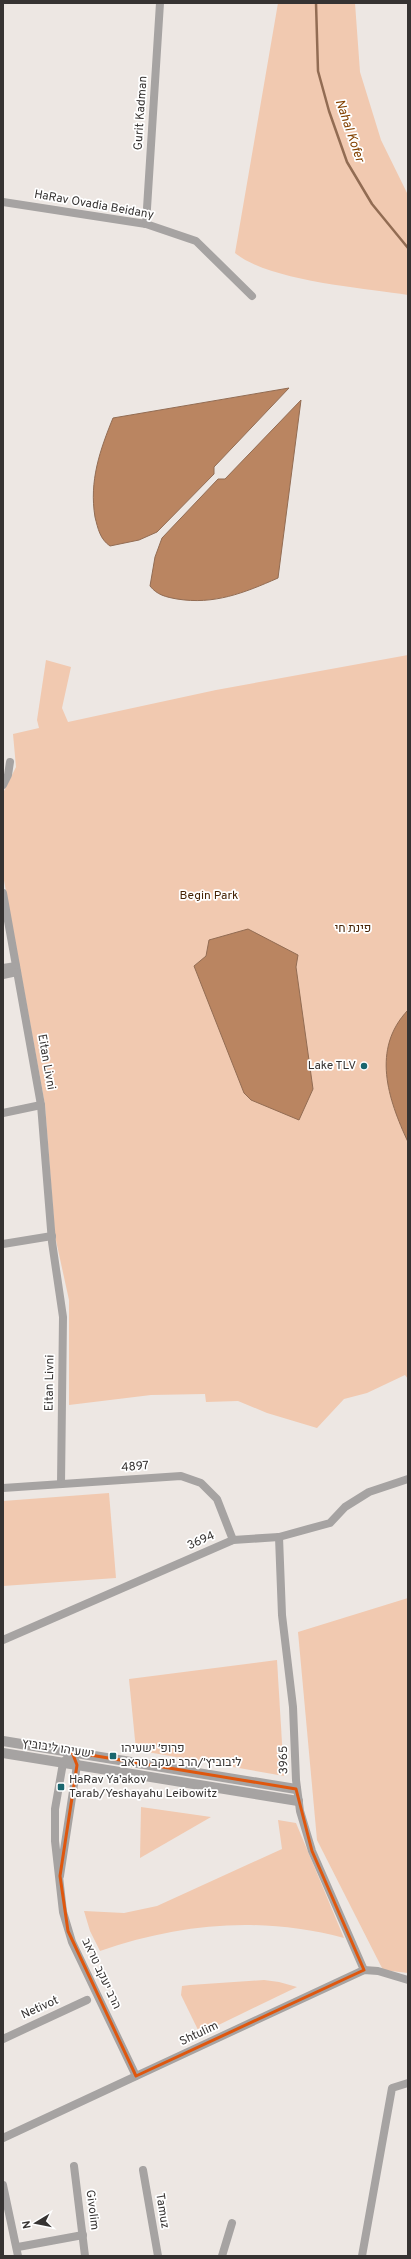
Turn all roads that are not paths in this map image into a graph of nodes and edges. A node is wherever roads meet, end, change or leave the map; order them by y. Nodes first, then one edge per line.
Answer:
1 (160, 3) edge
2 (3, 202) edge
3 (146, 224) junction
4 (252, 296) dead end
5 (10, 762) dead end
6 (3, 785) edge
7 (3, 893) edge
8 (3, 968) edge
9 (16, 969) junction
10 (3, 975) edge
11 (41, 1105) junction
12 (3, 1113) edge
13 (52, 1236) junction
14 (3, 1244) edge
15 (408, 1479) edge
16 (61, 1484) junction
17 (3, 1488) edge
18 (279, 1537) junction
19 (232, 1540) junction
20 (3, 1640) edge
21 (3, 1741) edge
22 (72, 1752) junction
23 (3, 1753) edge
24 (63, 1763) junction
25 (77, 1765) junction
26 (296, 1789) junction
27 (298, 1801) junction
28 (60, 1876) junction
29 (364, 1970) junction
30 (408, 1980) edge
31 (87, 2000) dead end
32 (3, 2039) edge
33 (136, 2076) junction
34 (408, 2083) edge
35 (3, 2138) edge
36 (74, 2166) dead end
37 (143, 2170) dead end
38 (3, 2185) edge
39 (232, 2223) dead end
40 (83, 2235) junction
41 (18, 2247) junction
42 (18, 2256) edge
43 (85, 2256) edge
44 (158, 2256) edge
45 (222, 2256) edge
46 (362, 2256) edge

1 - 3 street, Gurit Kadman
2 - 3 street, HaRav Ovadia Beidany
3 - 4 street, HaRav Ovadia Beidany
5 - 6 street
7 - 9 street, Eitan Livni
8 - 9 street
9 - 10 street
9 - 11 street, Eitan Livni
11 - 12 street
11 - 13 street, Eitan Livni
13 - 14 street
13 - 16 street, Eitan Livni
15 - 18 street, 3694
16 - 17 street, 4897
16 - 19 street, 4897
18 - 19 street, 3694
18 - 26 street, 3965
19 - 20 street, 3694
21 - 22 street, ישעיהו ליבוביץ
22 - 24 street, הרב יעקב טראב
22 - 25 street, הרב יעקב טראב
22 - 26 street, ישעיהו ליבוביץ
23 - 24 street, ישעיהו ליבוביץ
24 - 25 street, ישעיהו ליבוביץ
24 - 28 street, הרב יעקב טראב
25 - 27 street, ישעיהו ליבוביץ
25 - 28 street, הרב יעקב טראב
26 - 27 street, 3965
27 - 29 street, 3965
28 - 33 street, הרב יעקב טראב
29 - 30 street
29 - 33 street, Shtulim
31 - 32 street, Netivot
33 - 35 street, Shtulim
34 - 46 street
36 - 40 street, Givolim
37 - 44 street, Tamuz
38 - 41 street
39 - 45 street
40 - 41 street
40 - 43 street, Givolim
41 - 42 street

